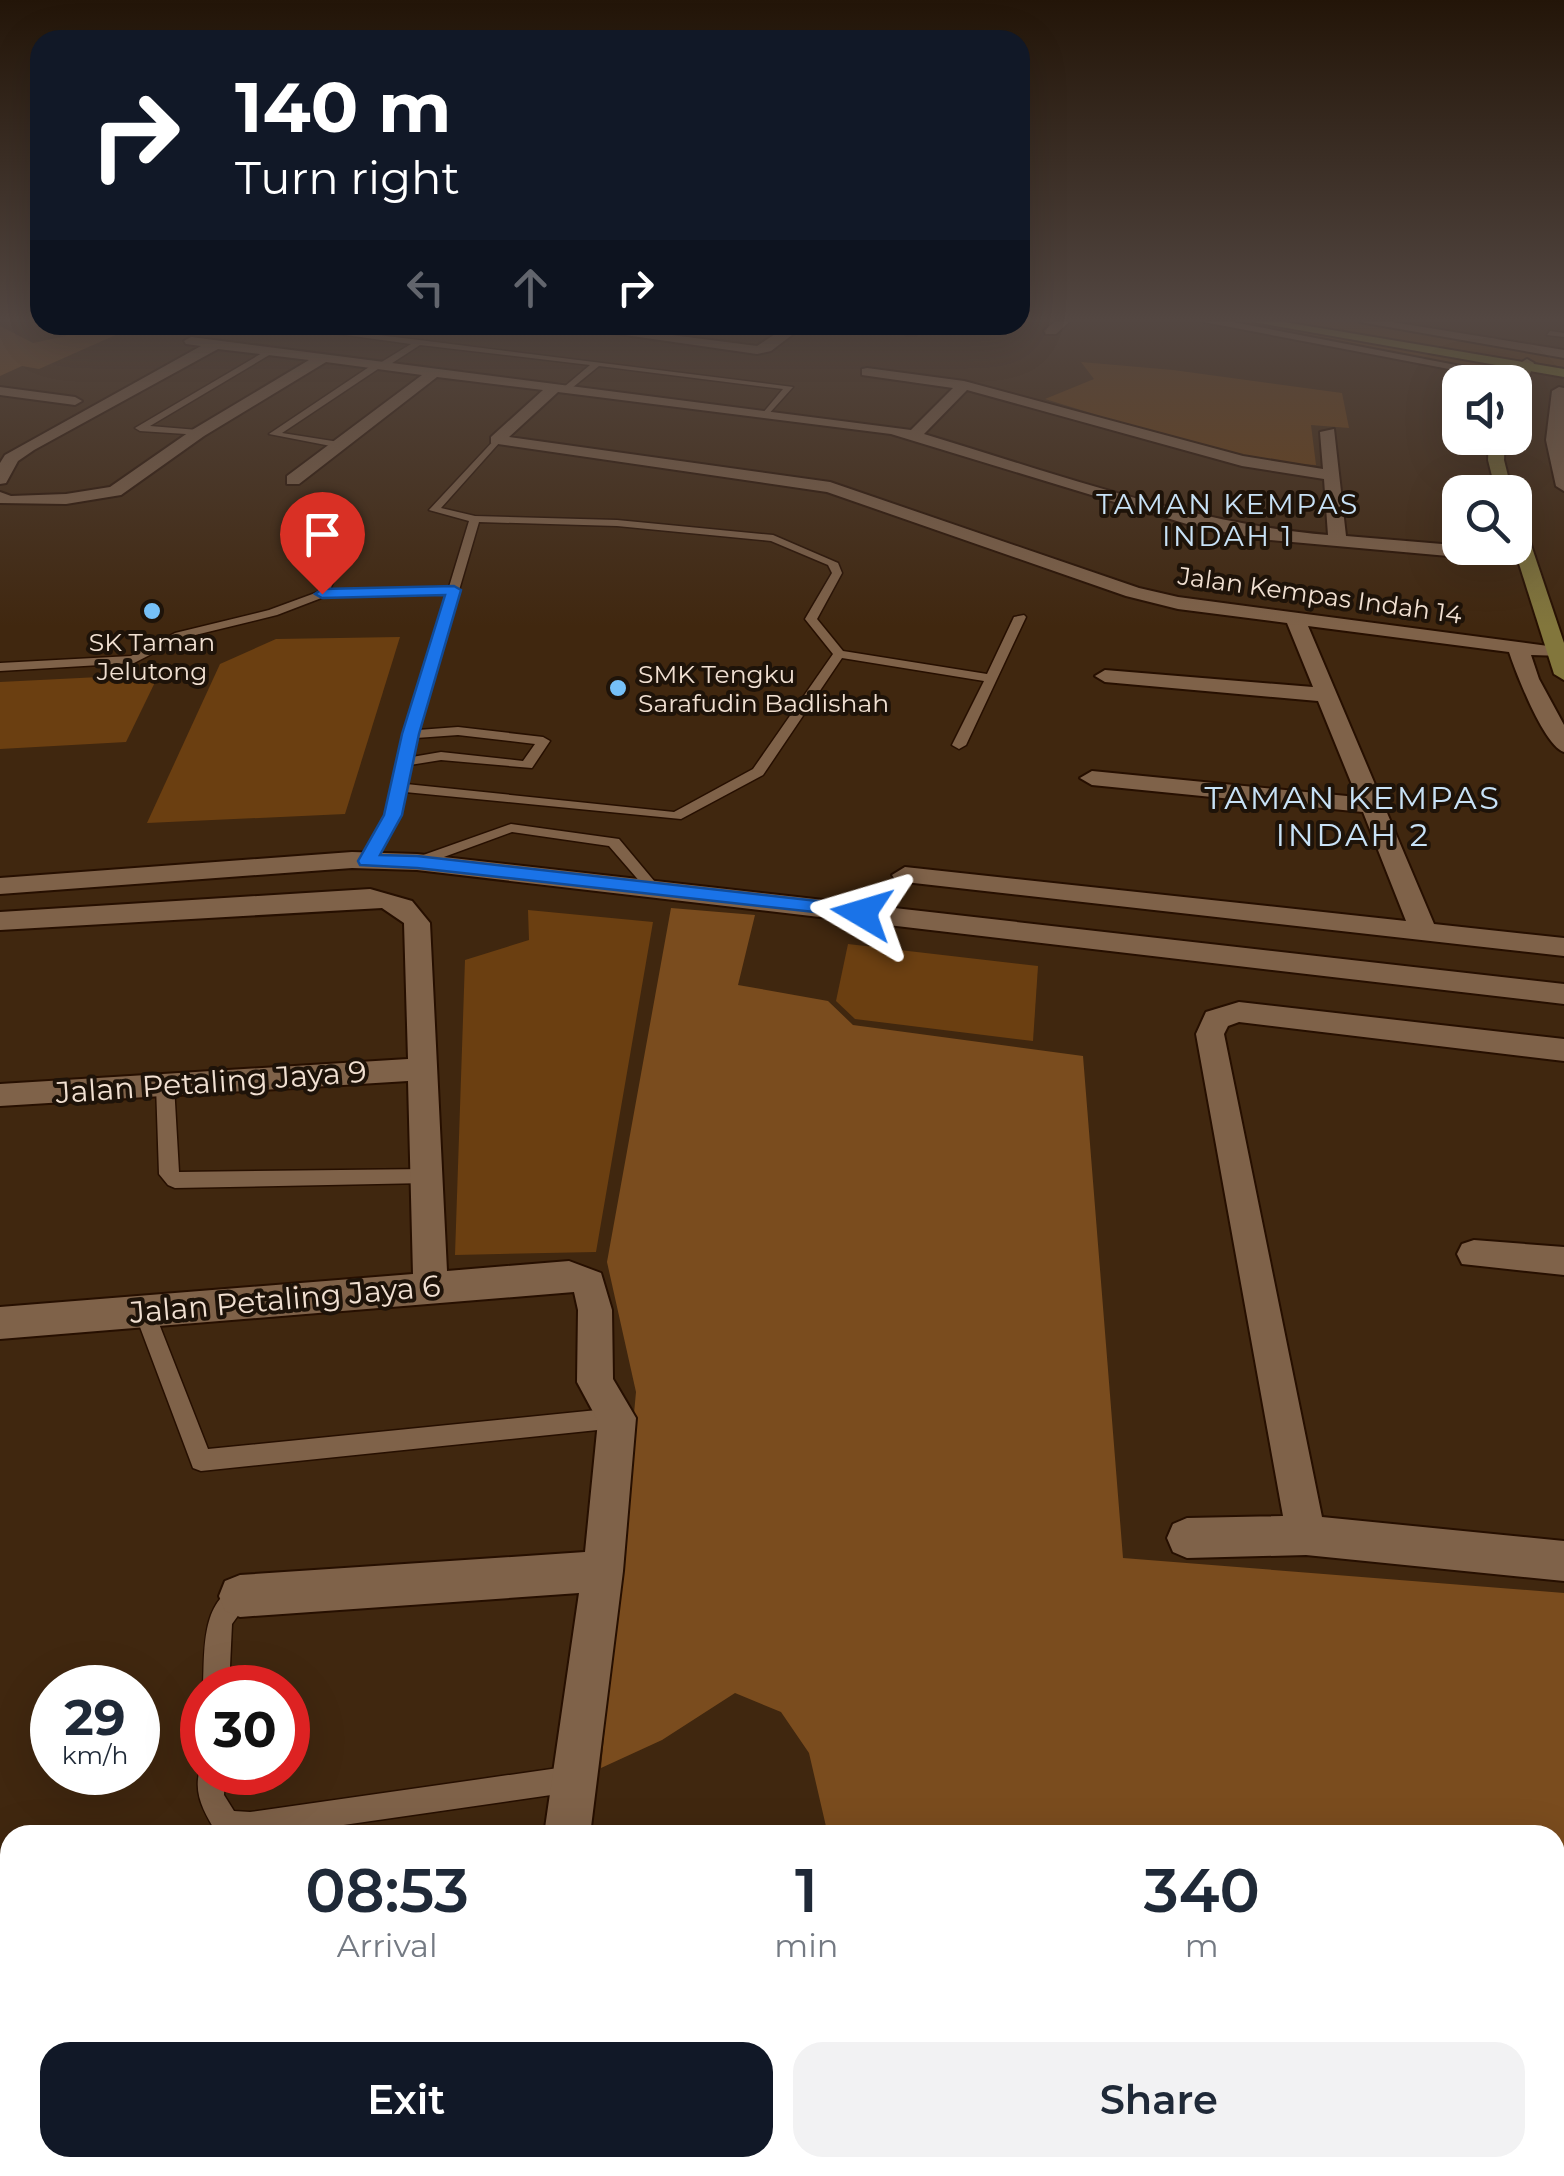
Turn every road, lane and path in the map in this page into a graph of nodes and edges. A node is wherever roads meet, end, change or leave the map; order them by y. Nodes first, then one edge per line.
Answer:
1 (47, 424) edge
2 (67, 424) edge
3 (148, 424) edge
4 (214, 424) edge
5 (290, 424) edge
6 (364, 424) edge
7 (517, 424) edge
8 (831, 424) edge
9 (927, 424) edge
10 (1105, 424) edge
11 (59, 428) junction
12 (1328, 432) dead end
13 (198, 433) junction
14 (915, 436) junction
15 (497, 440) junction
16 (1559, 441) edge
17 (336, 444) junction
18 (1331, 474) junction
19 (0, 479) edge
20 (293, 480) dead end
21 (1564, 486) edge
22 (0, 497) edge
23 (348, 510) dead end
24 (475, 519) junction
25 (1337, 540) junction
26 (1442, 549) edge
27 (1529, 565) edge
28 (454, 590) junction
29 (322, 594) junction
30 (1020, 617) dead end
31 (1295, 618) junction
32 (1518, 647) junction
33 (1556, 652) junction
34 (840, 654) junction
35 (0, 667) edge
36 (1564, 674) edge
37 (1105, 676) dead end
38 (991, 678) junction
39 (1327, 695) junction
40 (410, 734) junction
41 (1564, 745) edge
42 (959, 746) dead end
43 (404, 762) junction
44 (1092, 778) dead end
45 (398, 788) junction
46 (1372, 806) junction
47 (367, 861) junction
48 (417, 862) junction
49 (905, 876) dead end
50 (0, 886) edge
51 (654, 888) junction
52 (0, 921) edge
53 (1425, 934) junction
54 (1564, 947) edge
55 (1564, 994) edge
56 (1564, 1050) edge
57 (423, 1069) junction
58 (166, 1085) junction
59 (0, 1096) edge
60 (427, 1176) junction
61 (1474, 1254) dead end
62 (1564, 1261) edge
63 (432, 1287) junction
64 (144, 1312) junction
65 (0, 1323) edge
66 (617, 1418) junction
67 (1306, 1535) junction
68 (1187, 1538) dead end
69 (1564, 1562) edge
70 (603, 1572) junction
71 (240, 1596) joint
72 (217, 1665) edge
73 (577, 1778) junction
74 (211, 1795) edge
75 (569, 1825) edge

1 - 11 street
2 - 11 street
3 - 13 lane
4 - 13 street
5 - 17 lane
6 - 17 street
7 - 15 street
8 - 14 street
9 - 14 street
10 - 18 street
11 - 19 street
12 - 18 street
13 - 22 street
14 - 25 street
15 - 24 lane
15 - 31 street, Jalan Kempas Indah 14
16 - 21 street
17 - 20 street
18 - 25 street
23 - 29 lane
24 - 28 lane
24 - 34 lane
25 - 26 street
27 - 33 street
28 - 29 lane
28 - 40 lane
29 - 35 lane
30 - 38 lane
31 - 32 street, Jalan Kempas Indah 14
31 - 39 street
32 - 33 street, Jalan Kempas Indah 14
32 - 41 street
33 - 36 street
34 - 38 lane
34 - 45 lane
37 - 39 street
38 - 42 lane
39 - 46 street
40 - 43 lane
40 - 43 lane
43 - 45 lane
44 - 46 street
45 - 47 lane
46 - 53 street
47 - 48 street
47 - 50 street
48 - 51 street
48 - 51 lane
49 - 53 street
51 - 55 street
52 - 57 street
53 - 54 street
56 - 67 street
57 - 58 street, Jalan Petaling Jaya 9
57 - 60 street
58 - 59 street, Jalan Petaling Jaya 9
58 - 60 lane
60 - 63 street
61 - 62 street
63 - 64 street, Jalan Petaling Jaya 6
63 - 66 street, Jalan Petaling Jaya 6
64 - 65 street, Jalan Petaling Jaya 6
64 - 66 lane
66 - 70 street
67 - 68 street
67 - 69 street
70 - 71 street
70 - 73 street
71 - 72 lane
73 - 74 lane
73 - 75 street

